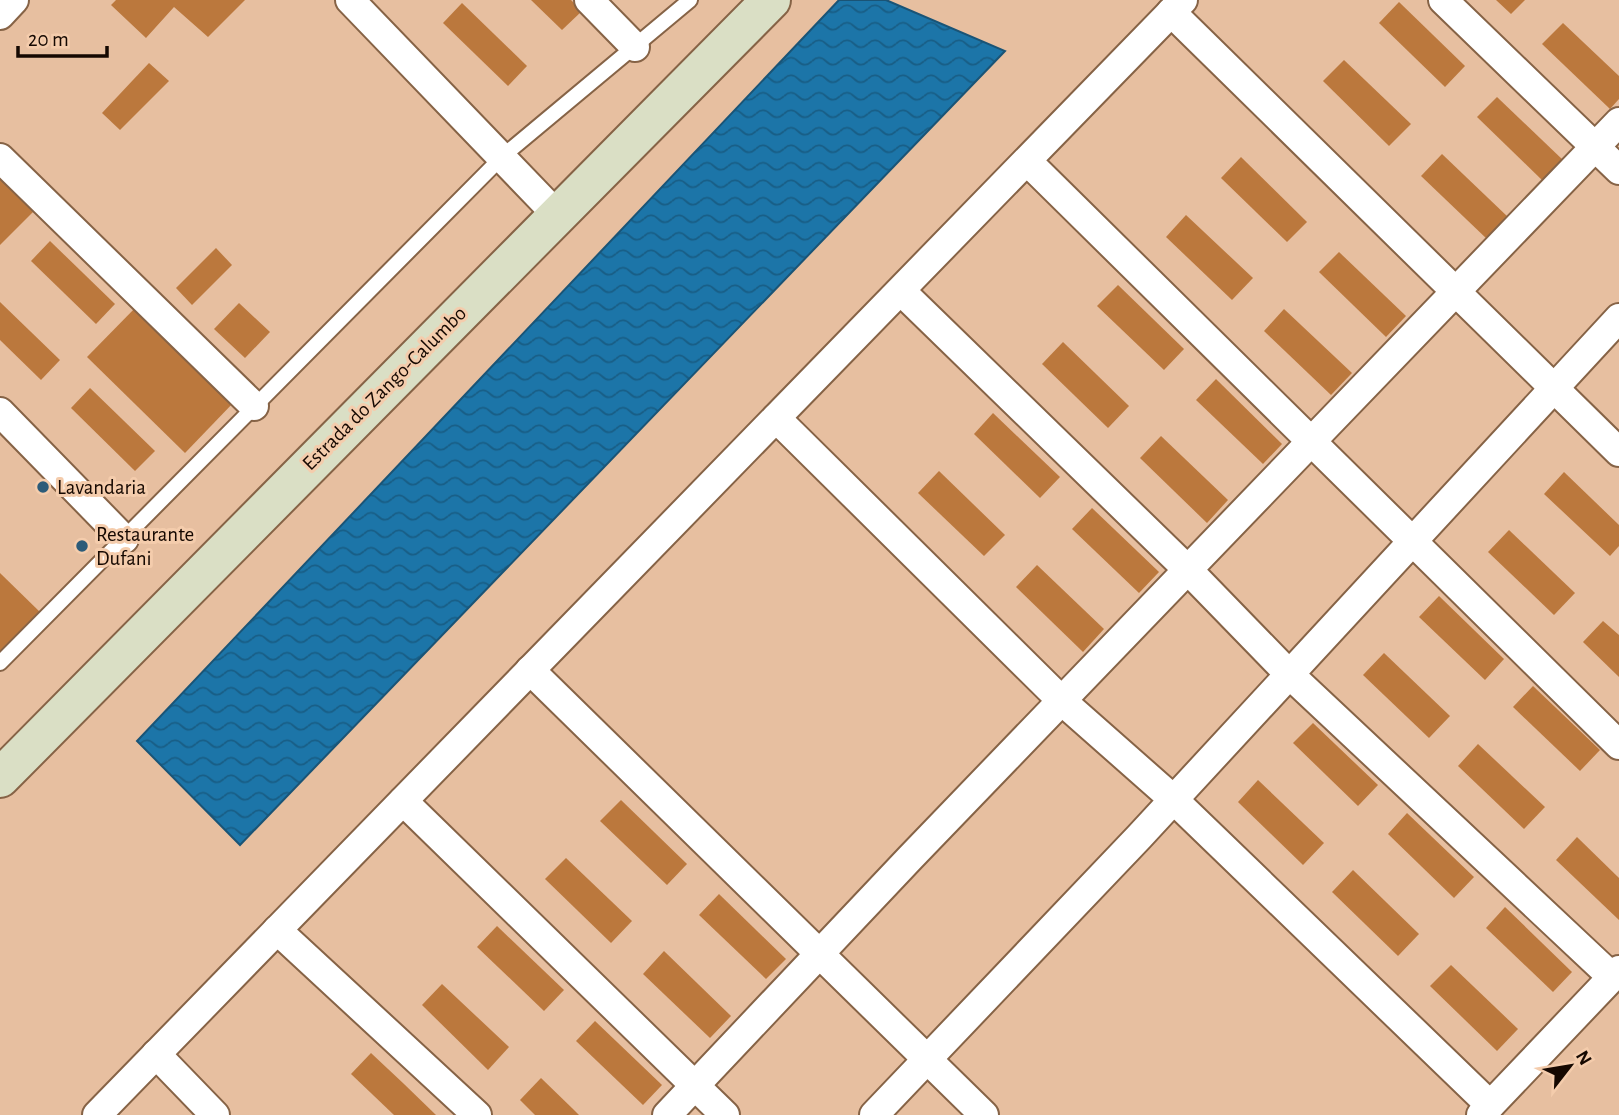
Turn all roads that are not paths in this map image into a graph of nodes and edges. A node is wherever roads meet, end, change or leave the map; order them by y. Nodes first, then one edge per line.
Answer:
1 (14, 0) edge
2 (350, 0) edge
3 (589, 0) edge
4 (690, 0) edge
5 (771, 0) edge
6 (1443, 0) edge
7 (1177, 6) edge
8 (0, 15) edge
9 (635, 47) junction
10 (1619, 122) edge
11 (1595, 147) junction
12 (502, 156) junction
13 (0, 158) edge
14 (1027, 161) junction
15 (1619, 170) edge
16 (556, 215) junction
17 (901, 291) junction
18 (1456, 292) junction
19 (1619, 318) edge
20 (1553, 387) junction
21 (254, 406) junction
22 (0, 412) edge
23 (775, 418) junction
24 (1310, 443) junction
25 (1619, 452) edge
26 (1412, 538) junction
27 (124, 539) junction
28 (1189, 571) junction
29 (0, 663) edge
30 (530, 670) junction
31 (1288, 673) junction
32 (1062, 701) junction
33 (1619, 745) edge
34 (0, 778) edge
35 (1173, 799) junction
36 (403, 801) junction
37 (278, 930) junction
38 (820, 952) junction
39 (1616, 974) edge
40 (156, 1054) junction
41 (926, 1060) junction
42 (695, 1088) junction
43 (1485, 1110) edge
44 (97, 1115) edge
45 (215, 1115) edge
46 (477, 1115) edge
47 (667, 1115) edge
48 (725, 1115) edge
49 (874, 1115) edge
50 (984, 1115) edge

1 - 8 street
2 - 12 street
3 - 9 street
4 - 9 lane
5 - 16 main road, Estrada do Zango-Calumbo
6 - 11 street
7 - 14 street
7 - 18 street
9 - 12 lane
10 - 11 street
11 - 15 street
11 - 18 street
12 - 16 street
12 - 21 lane
13 - 21 street
14 - 17 street
14 - 24 street
16 - 34 main road, Estrada do Zango-Calumbo
17 - 23 street
17 - 28 street
18 - 20 street
18 - 24 street
19 - 20 street
20 - 25 street
20 - 26 street
21 - 27 lane
22 - 27 street
23 - 30 street
23 - 32 street
24 - 26 street
24 - 28 street
26 - 31 street
26 - 33 street
27 - 29 lane
28 - 31 street
28 - 32 street
30 - 36 street
30 - 38 street
31 - 35 street
31 - 39 street
32 - 35 street
32 - 38 street
35 - 41 street
35 - 43 street
36 - 37 street
36 - 42 street
37 - 40 street
37 - 46 street
38 - 41 street
38 - 42 street
39 - 43 street
40 - 44 street
40 - 45 street
41 - 49 street
41 - 50 street
42 - 47 street
42 - 48 street

